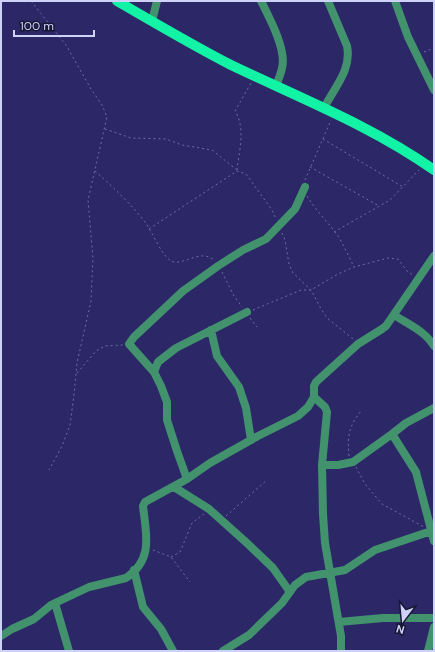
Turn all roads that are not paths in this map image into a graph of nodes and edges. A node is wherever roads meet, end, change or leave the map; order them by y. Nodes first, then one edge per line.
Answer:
1 (117, 1) edge
2 (157, 1) edge
3 (261, 1) edge
4 (328, 1) edge
5 (395, 1) edge
6 (152, 21) junction
7 (276, 86) junction
8 (434, 90) edge
9 (328, 110) junction
10 (434, 170) edge
11 (305, 187) road end
12 (434, 256) edge
13 (247, 312) road end
14 (394, 315) junction
15 (211, 330) junction
16 (434, 346) edge
17 (154, 372) junction
18 (314, 397) junction
19 (434, 408) edge
20 (392, 434) junction
21 (251, 440) junction
22 (322, 465) junction
23 (187, 479) junction
24 (174, 487) junction
25 (433, 530) edge
26 (434, 541) edge
27 (134, 570) junction
28 (330, 573) junction
29 (290, 592) junction
30 (55, 603) junction
31 (434, 618) edge
32 (339, 622) junction
33 (434, 627) edge
34 (1, 636) edge
35 (69, 651) edge
36 (173, 651) edge
37 (223, 651) edge
38 (341, 651) edge
39 (428, 651) edge

1 - 6 main road
2 - 6 street
3 - 7 street
4 - 9 street
5 - 8 street
6 - 7 main road
7 - 9 main road
9 - 10 main road
11 - 17 street
12 - 14 street
13 - 15 street
14 - 16 street
14 - 18 street
15 - 17 street
15 - 21 street
17 - 23 street
18 - 21 street
18 - 22 street
19 - 20 street
20 - 22 street
20 - 25 street
21 - 23 street
22 - 28 street
23 - 24 street
24 - 27 street
24 - 29 street
25 - 26 street
25 - 28 street
27 - 30 street
27 - 36 street
28 - 29 street
28 - 32 street
29 - 37 street
30 - 34 street
30 - 35 street
31 - 32 street
32 - 38 street
33 - 39 street

